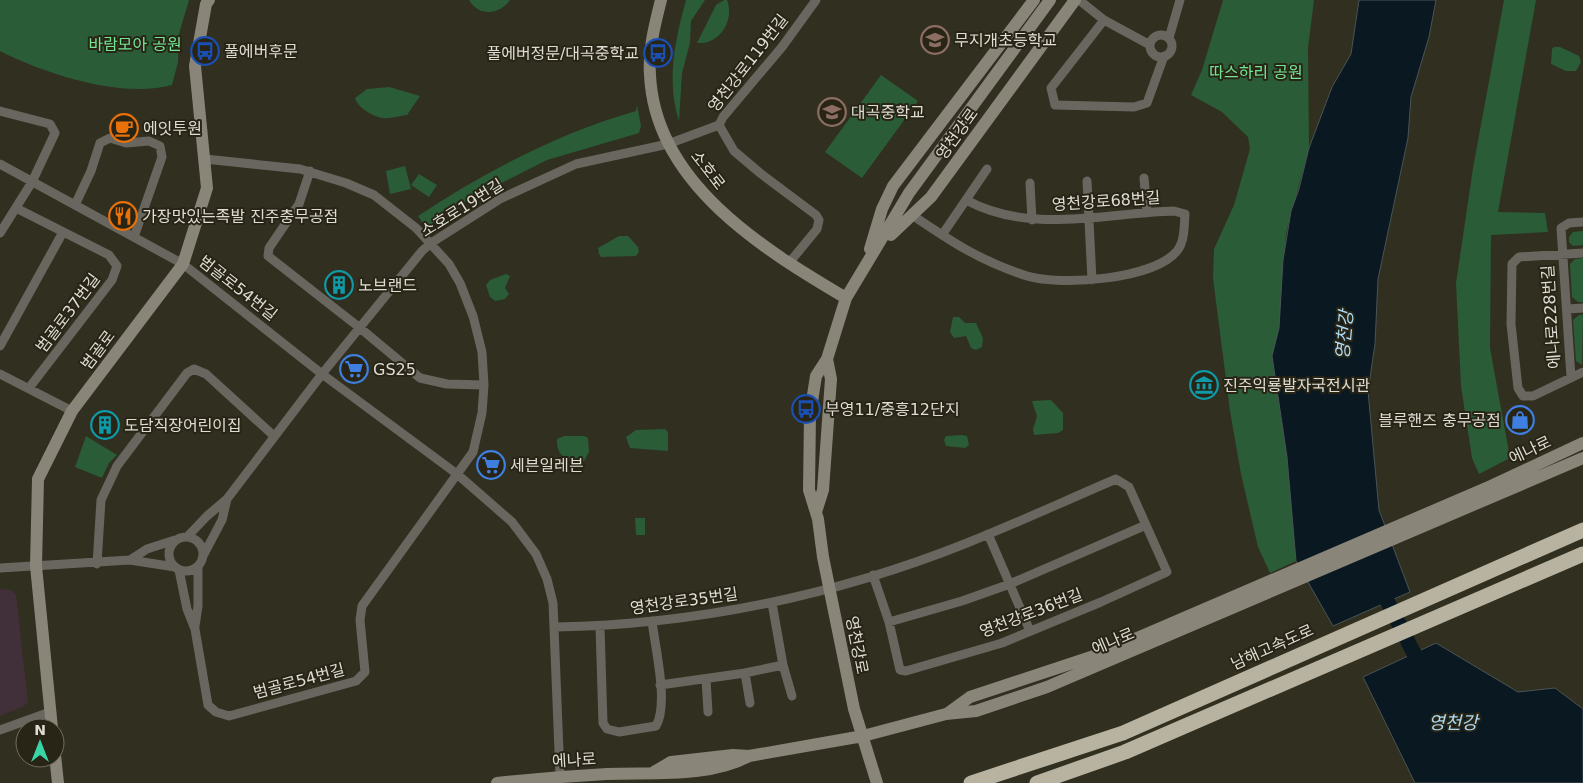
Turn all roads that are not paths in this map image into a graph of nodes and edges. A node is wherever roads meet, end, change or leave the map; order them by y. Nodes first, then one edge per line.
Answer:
1 (209, 0) edge
2 (661, 0) edge
3 (816, 0) edge
4 (1034, 0) edge
5 (1050, 0) edge
6 (1074, 0) edge
7 (1079, 0) edge
8 (1180, 0) edge
9 (1104, 20) junction
10 (1169, 38) junction
11 (1150, 45) junction
12 (1164, 56) junction
13 (0, 111) edge
14 (719, 125) junction
15 (668, 144) junction
16 (205, 159) junction
17 (0, 164) edge
18 (987, 169) dead end
19 (310, 171) junction
20 (1144, 178) dead end
21 (1088, 181) dead end
22 (32, 182) junction
23 (1030, 183) dead end
24 (966, 200) junction
25 (75, 205) junction
26 (16, 208) junction
27 (1146, 212) junction
28 (912, 215) junction
29 (1090, 217) junction
30 (1032, 220) junction
31 (1583, 222) edge
32 (63, 232) junction
33 (0, 233) edge
34 (942, 235) junction
35 (134, 237) junction
36 (431, 243) junction
37 (1583, 253) edge
38 (1561, 254) junction
39 (183, 264) junction
40 (789, 264) junction
41 (858, 279) junction
42 (1092, 280) junction
43 (846, 298) junction
44 (1583, 308) edge
45 (1568, 309) junction
46 (360, 328) junction
47 (0, 346) edge
48 (1583, 372) edge
49 (0, 374) edge
50 (322, 374) junction
51 (1571, 378) junction
52 (484, 385) junction
53 (29, 388) junction
54 (72, 411) junction
55 (274, 436) junction
56 (1583, 443) edge
57 (1583, 458) edge
58 (458, 474) junction
59 (1493, 492) junction
60 (227, 499) junction
61 (1146, 525) junction
62 (1583, 530) edge
63 (988, 534) junction
64 (187, 537) junction
65 (176, 540) junction
66 (1583, 554) edge
67 (203, 556) junction
68 (130, 560) junction
69 (97, 564) junction
70 (36, 566) junction
71 (198, 566) junction
72 (0, 568) edge
73 (177, 569) junction
74 (873, 575) junction
75 (1010, 584) junction
76 (829, 588) junction
77 (772, 603) junction
78 (652, 621) junction
79 (889, 622) junction
80 (600, 627) junction
81 (555, 628) junction
82 (194, 629) junction
83 (1030, 631) junction
84 (783, 664) junction
85 (745, 673) junction
86 (706, 680) junction
87 (660, 685) junction
88 (792, 696) dead end
89 (750, 703) dead end
90 (50, 712) junction
91 (708, 712) dead end
92 (51, 718) edge
93 (0, 730) edge
94 (863, 736) junction
95 (56, 768) edge
96 (560, 776) junction
97 (58, 783) edge
98 (497, 783) edge
99 (877, 783) edge
100 (971, 783) edge
101 (1037, 783) edge

1 - 16 street, 범골로
2 - 15 street, 소호로
3 - 14 street, 영천강로119번길
4 - 41 street, 영천강로
5 - 41 street, 영천강로
6 - 28 street, 영천강로
7 - 9 street
8 - 10 street
9 - 11 street
9 - 12 street
10 - 11 street
10 - 12 street
11 - 12 street
13 - 22 street
14 - 15 street, 영천강로119번길
14 - 40 street
15 - 36 street, 소호로19번길
15 - 40 street, 소호로
16 - 19 street
16 - 39 street, 범골로
17 - 22 street
18 - 24 street
19 - 36 street
19 - 46 street
20 - 27 street
21 - 29 street
22 - 25 street
22 - 26 street
23 - 30 street
24 - 30 street, 영천강로68번길
24 - 34 street
25 - 35 street
25 - 35 street
26 - 32 street
26 - 33 street
27 - 29 street, 영천강로68번길
27 - 42 street, 영천강로68번길
28 - 34 street, 영천강로68번길
28 - 41 street, 영천강로
29 - 30 street, 영천강로68번길
29 - 42 street
31 - 38 street, 에나로228번길
32 - 47 street
32 - 53 street, 범골로37번길
34 - 42 street, 영천강로68번길
35 - 39 street
36 - 46 street, 소호로19번길
36 - 52 street
37 - 38 street, 에나로228번길
38 - 45 street, 에나로228번길
38 - 51 street, 에나로228번길
39 - 50 street, 범골로54번길
39 - 54 street, 범골로
40 - 43 street, 소호로
41 - 43 street, 영천강로
43 - 76 street, 영천강로
44 - 45 street
45 - 51 street, 에나로228번길
46 - 50 street, 소호로19번길
46 - 52 street
48 - 51 street, 에나로228번길
49 - 53 street
50 - 55 street
50 - 58 street, 범골로54번길
52 - 58 street
53 - 54 street
54 - 70 street, 범골로
55 - 60 street
55 - 69 street
56 - 59 street, 에나로
57 - 59 street, 에나로
58 - 81 street, 범골로54번길
58 - 82 street, 범골로54번길
59 - 94 street, 에나로
60 - 64 street
60 - 67 street
61 - 63 street, 영천강로36번길
61 - 75 street
61 - 83 street, 영천강로36번길
62 - 100 highway, 남해고속도로
63 - 74 street, 영천강로36번길
63 - 75 street
64 - 65 street
64 - 67 street
65 - 68 street
65 - 73 street
66 - 101 highway
67 - 71 street
68 - 69 street
68 - 73 street
69 - 70 street
70 - 72 street
70 - 90 street, 범골로
71 - 73 street
71 - 82 street
73 - 82 street
74 - 76 street, 영천강로36번길
74 - 79 street, 영천강로36번길
75 - 79 street
75 - 83 street
76 - 77 street, 영천강로35번길
76 - 94 street, 영천강로
77 - 78 street, 영천강로35번길
77 - 84 street
78 - 80 street, 영천강로35번길
78 - 87 street
79 - 83 street, 영천강로36번길
80 - 81 street, 영천강로35번길
80 - 87 street
81 - 96 street, 범골로54번길
84 - 85 street
84 - 88 street
85 - 86 street
85 - 89 street
86 - 87 street
86 - 91 street
90 - 92 street, 범골로
90 - 93 street
94 - 96 street, 에나로
94 - 99 street, 영천강로
95 - 97 street
96 - 98 street, 에나로

